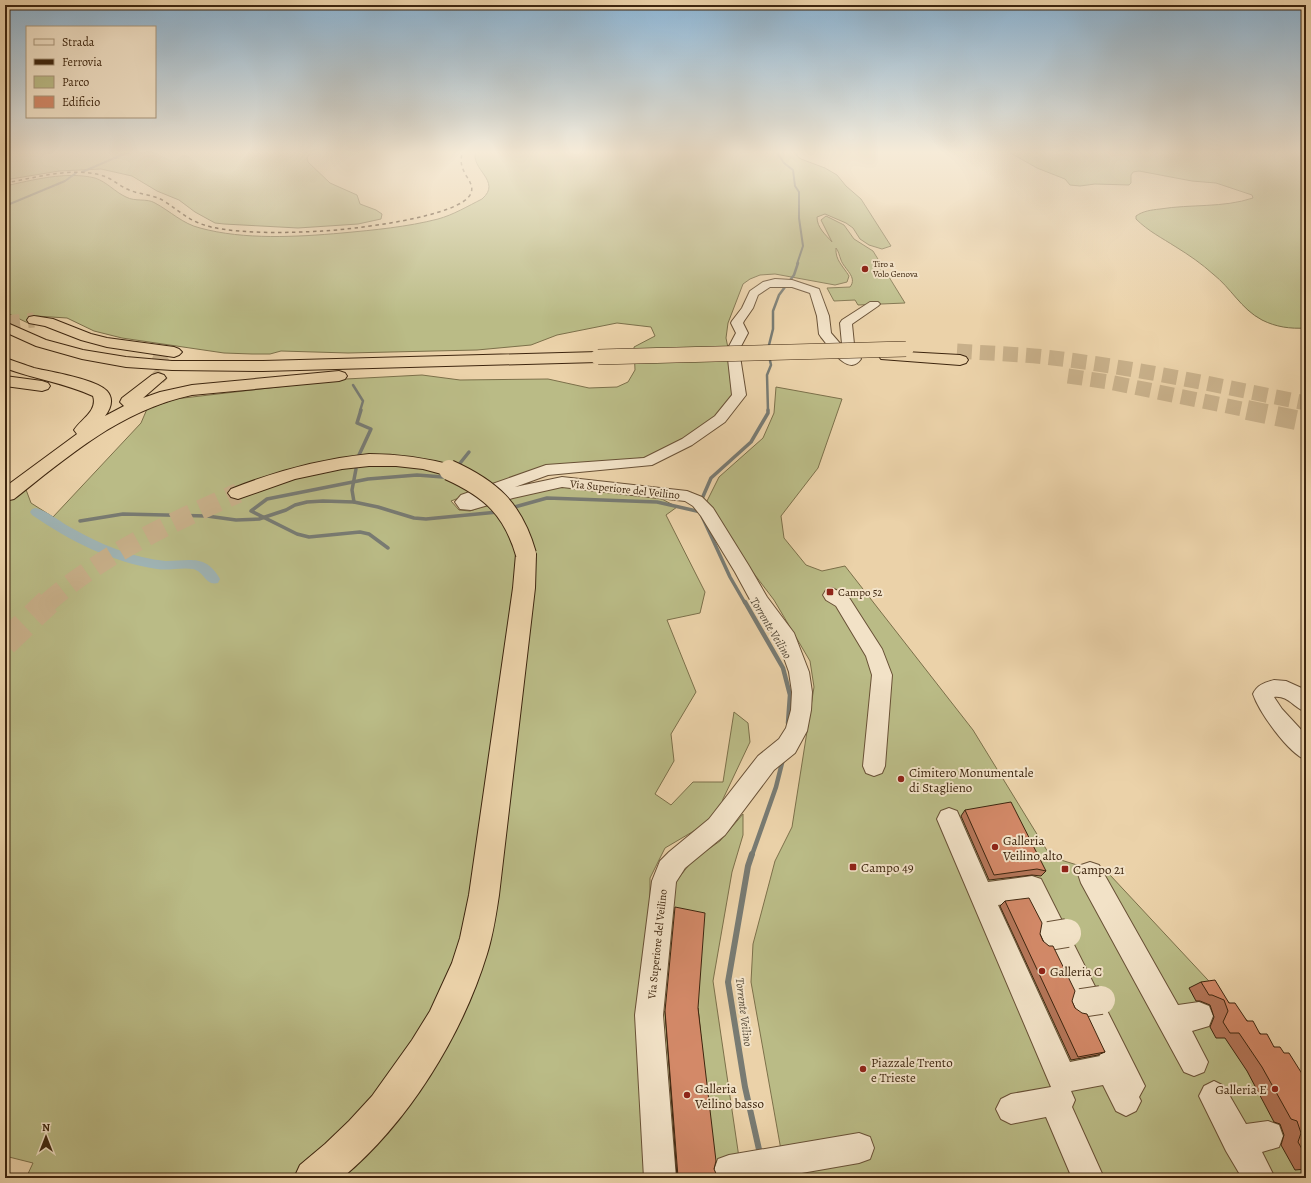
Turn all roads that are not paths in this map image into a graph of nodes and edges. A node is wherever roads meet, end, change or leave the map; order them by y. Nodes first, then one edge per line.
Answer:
1 (874, 304) dead end
2 (5, 318) edge
3 (34, 320) tunnel mouth
4 (5, 326) edge
5 (5, 340) edge
6 (958, 355) tunnel mouth
7 (153, 356) tunnel mouth
8 (598, 360) junction
9 (5, 363) edge
10 (341, 363) junction
11 (403, 369) junction
12 (158, 378) tunnel mouth
13 (5, 381) edge
14 (88, 429) junction
15 (238, 493) tunnel mouth
16 (7, 495) dead end
17 (832, 595) dead end
18 (1306, 703) edge
19 (1306, 750) edge
20 (874, 766) dead end
21 (949, 819) dead end
22 (1090, 874) dead end
23 (980, 895) junction
24 (1199, 1016) dead end
25 (1171, 1020) junction
26 (1194, 1062) dead end
27 (1214, 1096) dead end
28 (1011, 1109) dead end
29 (1268, 1136) dead end
30 (1238, 1140) junction
31 (860, 1148) dead end
32 (729, 1170) dead end
33 (319, 1174) edge
34 (660, 1178) edge
35 (1088, 1178) edge
36 (1259, 1178) edge

1 - 34 street, Via Superiore del Veilino
2 - 7 highway
3 - 10 highway
4 - 10 highway
5 - 11 highway
6 - 8 highway
8 - 10 highway
8 - 11 highway
9 - 14 highway
11 - 14 highway
12 - 14 highway
13 - 14 highway
14 - 16 highway
15 - 33 highway, bridge
17 - 20 street
18 - 19 street
21 - 23 street
22 - 25 street
23 - 23 street
24 - 25 street
25 - 26 street
27 - 30 street
28 - 35 street
29 - 30 street
30 - 36 street
31 - 32 street

